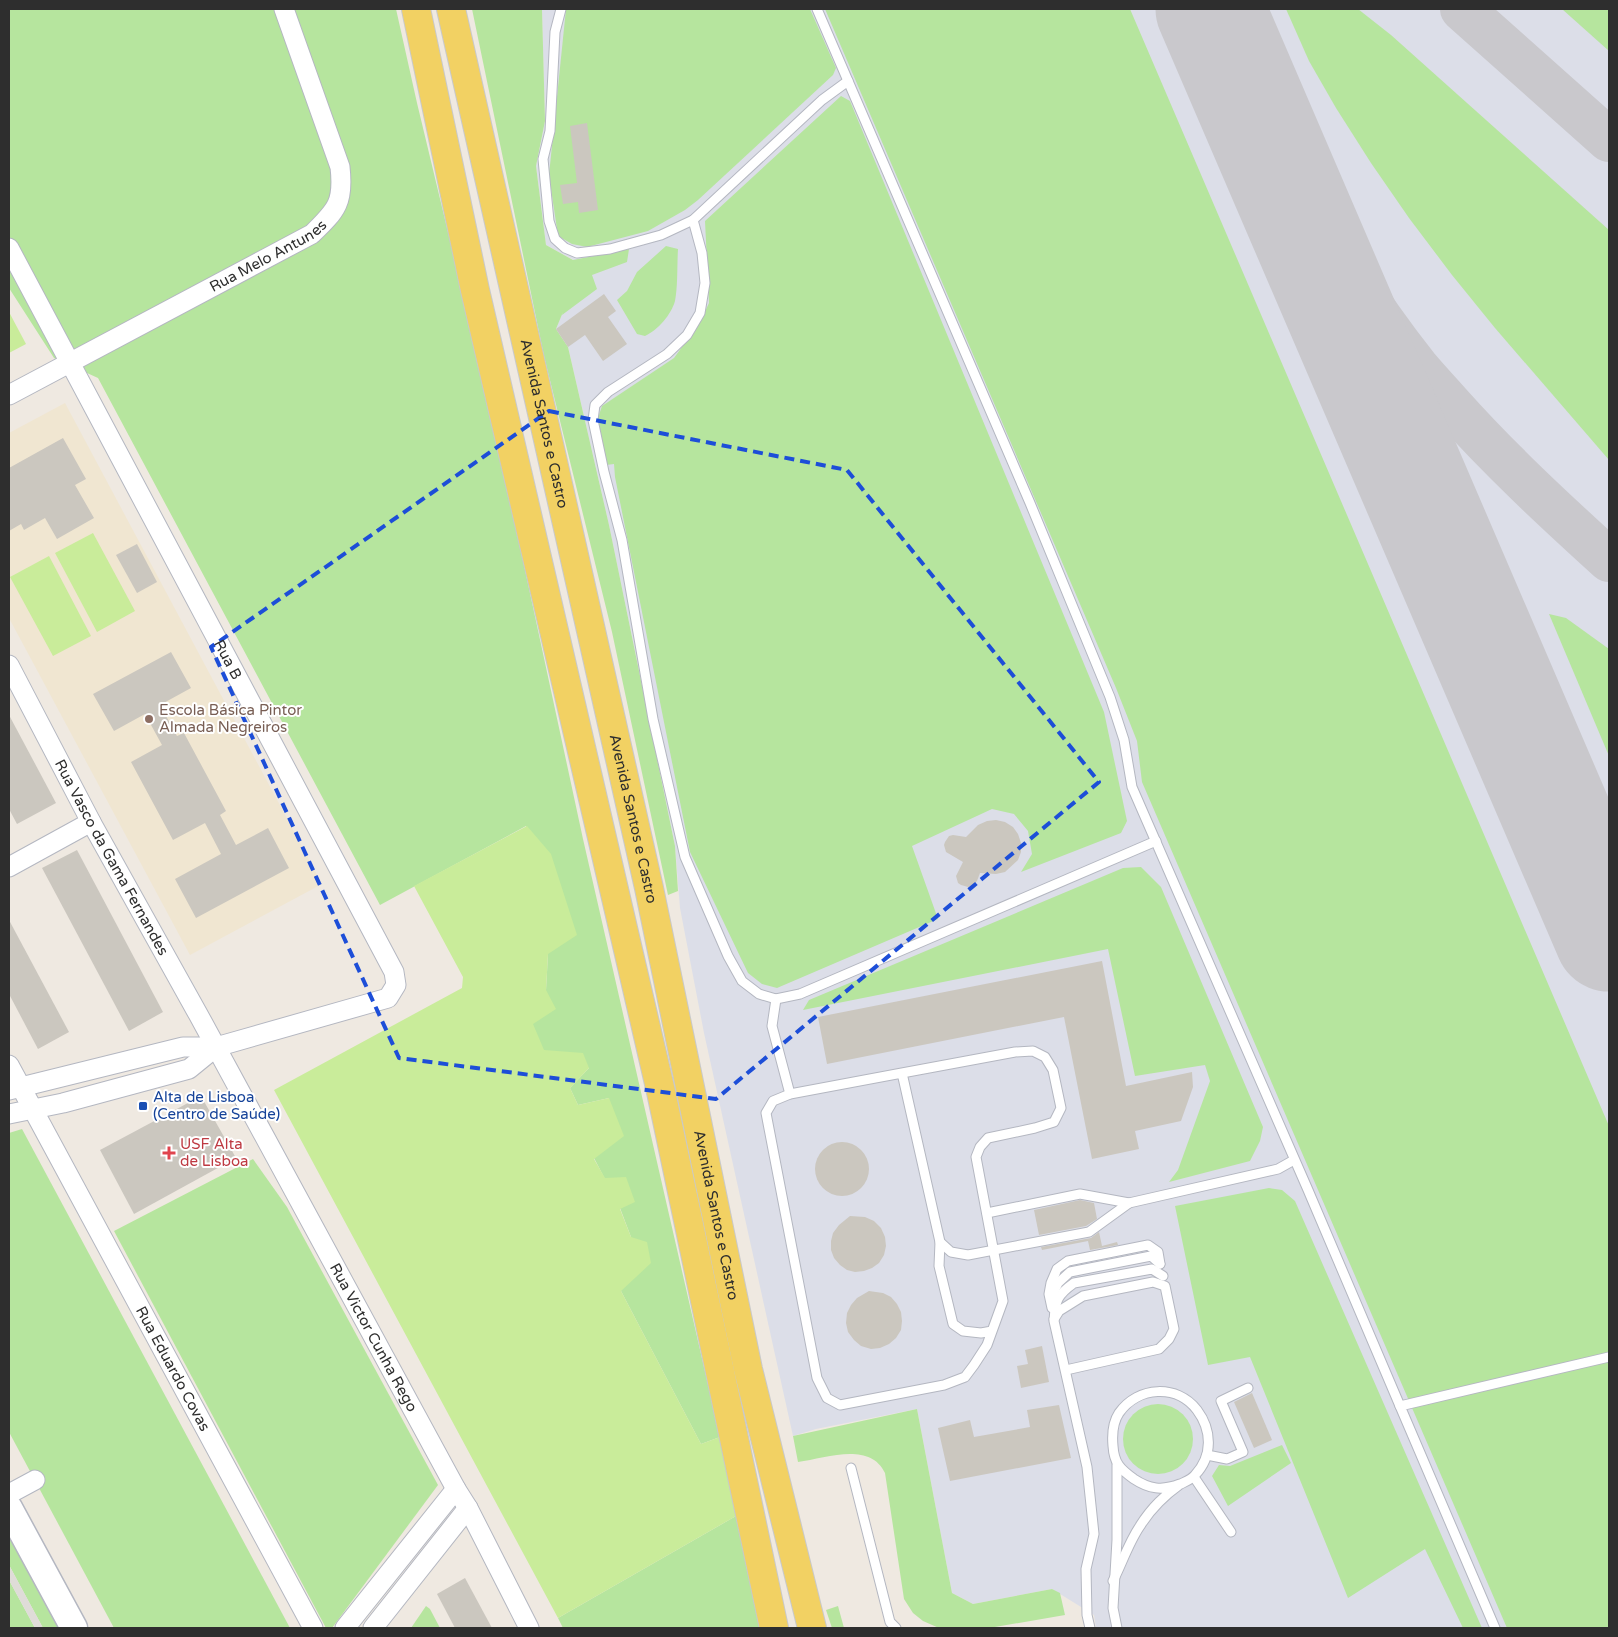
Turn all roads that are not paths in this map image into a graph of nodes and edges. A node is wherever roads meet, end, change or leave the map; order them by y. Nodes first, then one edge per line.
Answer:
1 (284, 9) edge
2 (416, 9) edge
3 (451, 9) edge
4 (561, 9) edge
5 (817, 9) edge
6 (848, 82) junction
7 (693, 220) junction
8 (9, 248) edge
9 (70, 363) junction
10 (9, 396) edge
11 (9, 665) edge
12 (91, 822) junction
13 (1156, 841) junction
14 (9, 866) edge
15 (776, 999) junction
16 (216, 1047) junction
17 (9, 1065) edge
18 (902, 1073) junction
19 (15, 1089) edge
20 (790, 1094) junction
21 (33, 1110) junction
22 (9, 1114) edge
23 (1294, 1160) junction
24 (1129, 1203) junction
25 (987, 1213) junction
26 (940, 1242) junction
27 (994, 1251) junction
28 (1163, 1276) junction
29 (1165, 1286) junction
30 (1054, 1321) junction
31 (992, 1331) junction
32 (1609, 1357) edge
33 (1066, 1370) junction
34 (1248, 1388) dead end
35 (1400, 1406) junction
36 (1207, 1455) junction
37 (1117, 1465) junction
38 (851, 1468) dead end
39 (1194, 1477) junction
40 (34, 1480) dead end
41 (1180, 1484) junction
42 (456, 1489) junction
43 (9, 1494) edge
44 (9, 1508) edge
45 (468, 1508) junction
46 (1231, 1532) dead end
47 (1113, 1581) junction
48 (74, 1628) edge
49 (312, 1628) edge
50 (345, 1628) edge
51 (373, 1628) edge
52 (529, 1628) edge
53 (774, 1628) edge
54 (812, 1628) edge
55 (896, 1628) edge
56 (1090, 1628) edge
57 (1117, 1628) edge
58 (1495, 1628) edge

1 - 9 street, Rua Melo Antunes
2 - 53 main road, Avenida Santos e Castro
3 - 54 main road, Avenida Santos e Castro
4 - 7 lane
5 - 6 lane
6 - 7 lane
6 - 13 lane
7 - 15 lane
8 - 9 street, Rua B
9 - 10 street, Rua Melo Antunes
9 - 16 street, Rua B
11 - 12 street, Rua Vasco da Gama Fernandes
12 - 14 street
12 - 16 street, Rua Vasco da Gama Fernandes
13 - 15 lane
13 - 23 lane
15 - 20 lane
16 - 19 street
16 - 21 street
16 - 42 street, Rua Victor Cunha Rego
17 - 19 street, Rua Eduardo Covas
18 - 20 lane
18 - 25 lane
18 - 26 lane
19 - 21 street, Rua Eduardo Covas
20 - 31 lane
21 - 22 street
21 - 49 street, Rua Eduardo Covas
23 - 24 lane
23 - 35 lane
24 - 25 lane
24 - 27 lane
25 - 27 lane
26 - 27 lane
26 - 31 lane
27 - 31 lane
28 - 29 lane
28 - 30 lane
28 - 30 lane
29 - 30 lane
29 - 33 lane
30 - 33 lane
32 - 35 lane
33 - 56 lane
34 - 36 lane
35 - 58 lane
36 - 37 lane
36 - 39 lane
37 - 41 lane
37 - 47 lane
38 - 55 lane
39 - 41 lane
39 - 46 lane
40 - 43 street
41 - 47 lane
42 - 45 street, Rua Victor Cunha Rego
42 - 50 street
44 - 48 main road
45 - 51 street
45 - 52 street, Rua Victor Cunha Rego
47 - 57 lane

